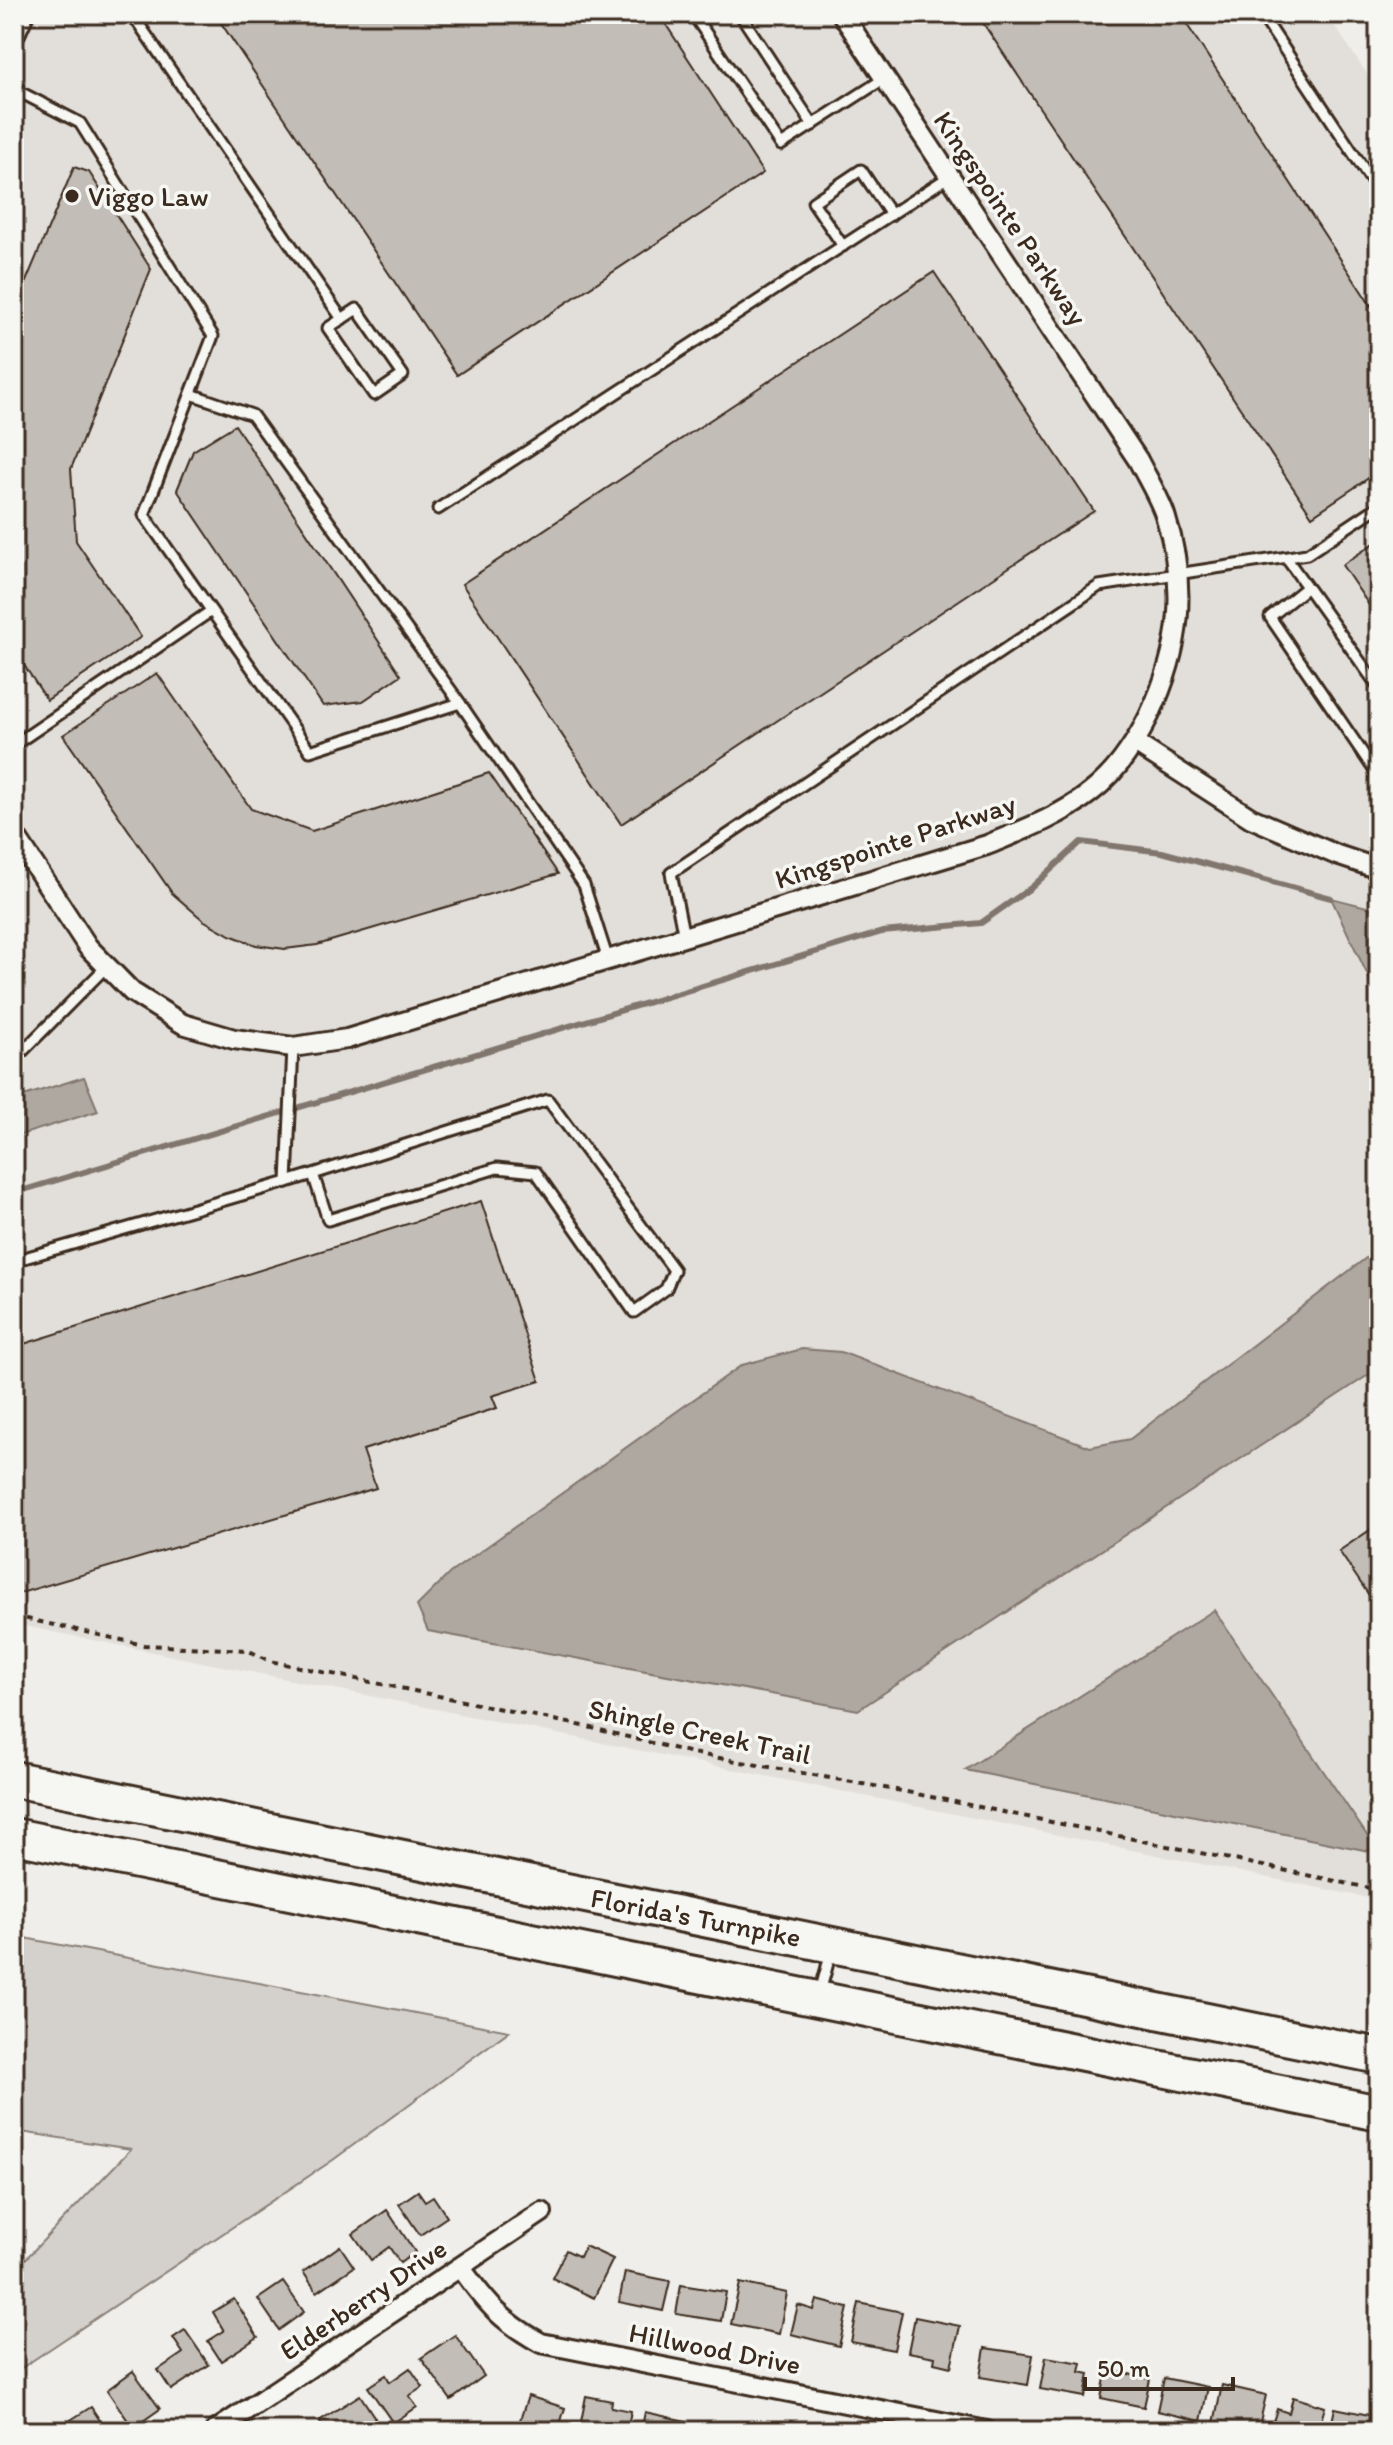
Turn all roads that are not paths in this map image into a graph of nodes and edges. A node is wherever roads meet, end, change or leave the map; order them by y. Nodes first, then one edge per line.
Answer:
1 (24, 14) edge
2 (132, 14) edge
3 (693, 14) edge
4 (740, 14) edge
5 (842, 14) edge
6 (1261, 14) edge
7 (14, 36) edge
8 (885, 78) junction
9 (14, 89) edge
10 (813, 125) junction
11 (950, 176) junction
12 (1379, 192) edge
13 (891, 215) junction
14 (843, 246) junction
15 (342, 319) junction
16 (191, 394) junction
17 (1379, 506) edge
18 (438, 509) dead end
19 (1287, 559) junction
20 (1177, 574) junction
21 (1306, 588) junction
22 (211, 611) junction
23 (1379, 688) edge
24 (460, 703) junction
25 (1135, 743) junction
26 (14, 745) edge
27 (1379, 777) edge
28 (14, 834) edge
29 (1379, 869) edge
30 (684, 937) junction
31 (608, 960) junction
32 (107, 966) junction
33 (293, 1047) junction
34 (14, 1060) edge
35 (313, 1174) junction
36 (287, 1182) junction
37 (14, 1261) edge
38 (14, 1779) edge
39 (14, 1836) edge
40 (833, 1945) junction
41 (818, 2000) junction
42 (1379, 2056) edge
43 (1379, 2113) edge
44 (542, 2212) dead end
45 (461, 2268) junction
46 (925, 2424) edge
47 (215, 2431) edge
48 (987, 2431) edge

1 - 7 street
2 - 15 lane
3 - 10 lane
4 - 10 lane
5 - 8 street, Kingspointe Parkway
6 - 12 lane
8 - 10 lane
8 - 11 street, Kingspointe Parkway
9 - 16 lane
11 - 13 lane
11 - 20 street, Kingspointe Parkway
13 - 14 lane
13 - 14 lane
14 - 18 lane
15 - 15 lane
16 - 22 lane
16 - 24 lane
17 - 19 lane
19 - 20 lane
19 - 21 lane
20 - 25 street, Kingspointe Parkway
20 - 30 lane
21 - 23 lane
21 - 27 lane
22 - 24 lane
22 - 26 lane
24 - 31 lane
25 - 29 street
25 - 30 street, Kingspointe Parkway
28 - 32 street, Kingspointe Parkway
30 - 31 street, Kingspointe Parkway
31 - 33 street, Kingspointe Parkway
32 - 33 street, Kingspointe Parkway
32 - 34 lane
33 - 36 lane
35 - 35 lane
35 - 36 lane
36 - 37 lane
38 - 40 highway, Florida's Turnpike
39 - 41 highway, Florida's Turnpike
40 - 41 lane
40 - 42 highway, Florida's Turnpike
41 - 43 highway, Florida's Turnpike
44 - 45 street, Elderberry Drive
45 - 46 street, Hillwood Drive
45 - 47 street, Elderberry Drive
46 - 48 street, Hillwood Drive

